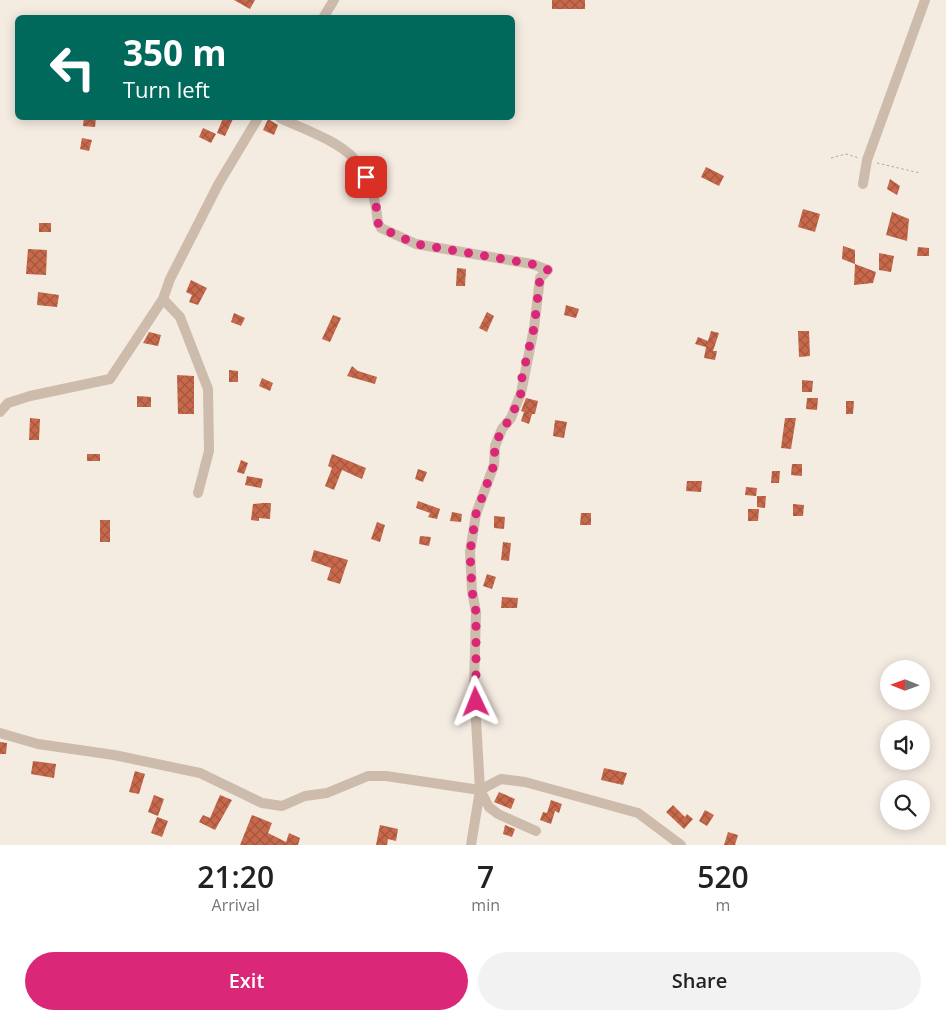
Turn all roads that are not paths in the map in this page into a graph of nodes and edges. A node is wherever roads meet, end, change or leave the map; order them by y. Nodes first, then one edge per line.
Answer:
1 (334, 0) edge
2 (925, 0) edge
3 (325, 15) edge
4 (257, 120) edge
5 (284, 120) edge
6 (863, 184) dead end
7 (163, 299) junction
8 (0, 412) edge
9 (198, 493) dead end
10 (0, 733) edge
11 (480, 790) junction
12 (536, 831) dead end
13 (471, 845) edge
14 (681, 845) edge

1 - 3 street
2 - 6 street
4 - 7 street
5 - 11 street
7 - 8 street
7 - 9 street
10 - 11 street
11 - 12 street
11 - 13 street
11 - 14 street

